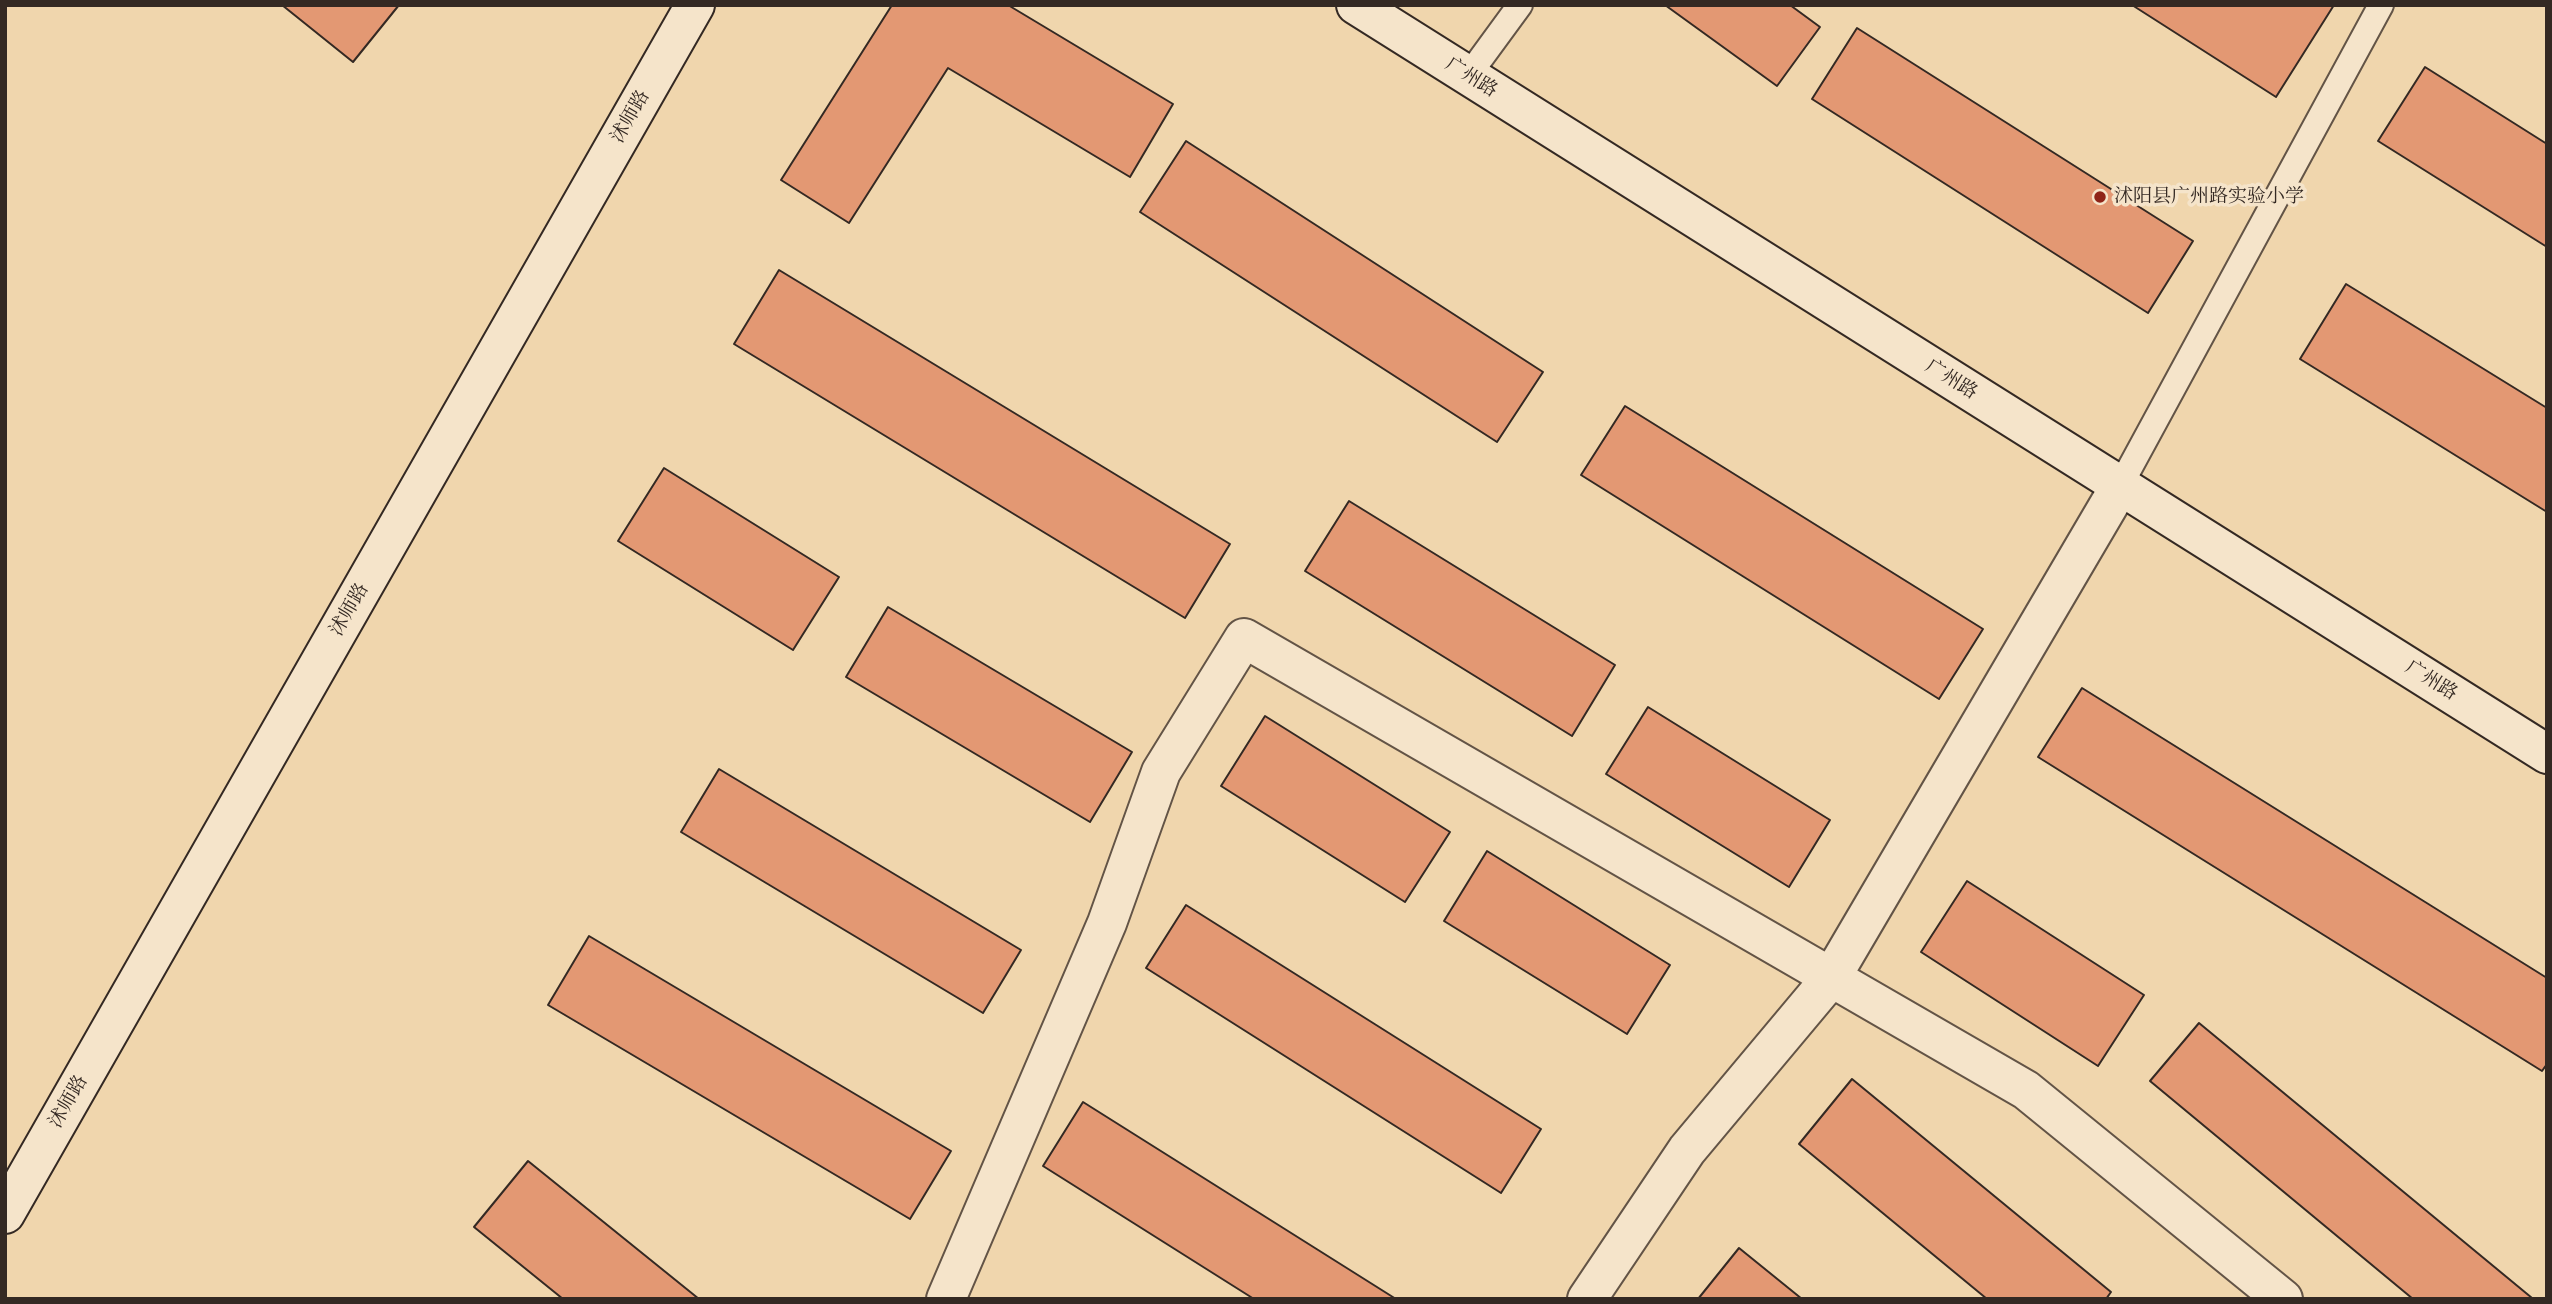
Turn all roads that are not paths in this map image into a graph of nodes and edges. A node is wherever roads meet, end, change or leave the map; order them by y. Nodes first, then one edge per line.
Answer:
1 (695, 5) edge
2 (1356, 5) edge
3 (1520, 5) edge
4 (2381, 5) edge
5 (1468, 76) junction
6 (2120, 486) junction
7 (2547, 754) edge
8 (1831, 978) junction
9 (5, 1214) edge
10 (946, 1299) edge
11 (1587, 1299) edge
12 (2283, 1299) edge

1 - 9 street, 沭师路
2 - 5 street, 广州路
3 - 5 lane
4 - 6 lane
5 - 6 street, 广州路
6 - 7 street, 广州路
6 - 8 street
8 - 10 street
8 - 11 street
8 - 12 street

